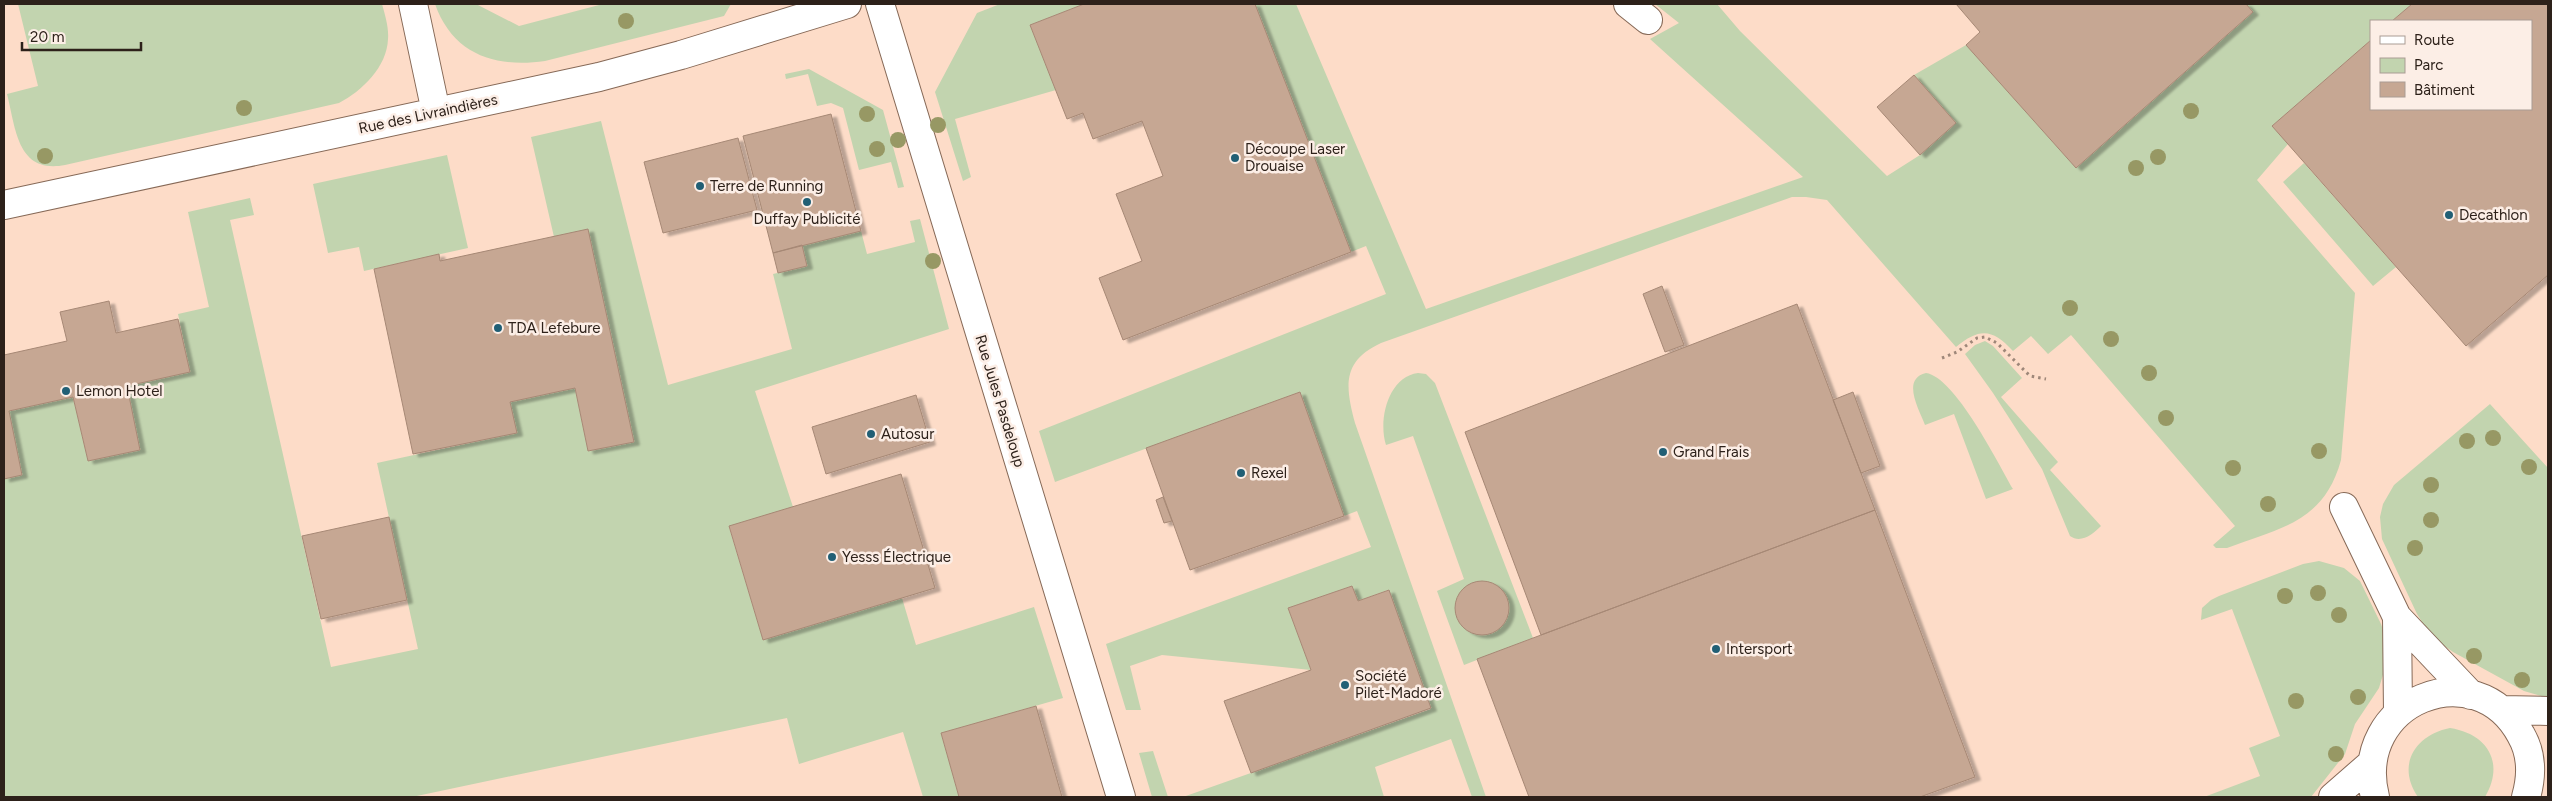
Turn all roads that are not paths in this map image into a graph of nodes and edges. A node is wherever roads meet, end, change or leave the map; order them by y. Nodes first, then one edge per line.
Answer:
1 (413, 4) edge
2 (847, 4) edge
3 (880, 4) edge
4 (436, 112) junction
5 (4, 205) edge
6 (2344, 507) dead end
7 (2397, 617) junction
8 (2472, 695) junction
9 (2502, 710) junction
10 (2548, 711) edge
11 (2398, 713) junction
12 (2372, 763) junction
13 (2535, 784) edge
14 (1122, 797) edge
15 (2333, 797) edge
16 (2375, 797) edge

1 - 4 street
2 - 4 street, Rue des Livraindières
3 - 14 street, Rue Jules Pasdeloup
4 - 5 street, Rue des Livraindières
6 - 7 street
7 - 8 street
7 - 11 street
8 - 9 street
8 - 11 street
9 - 10 street
9 - 13 street
11 - 12 street
12 - 15 street
12 - 16 street

